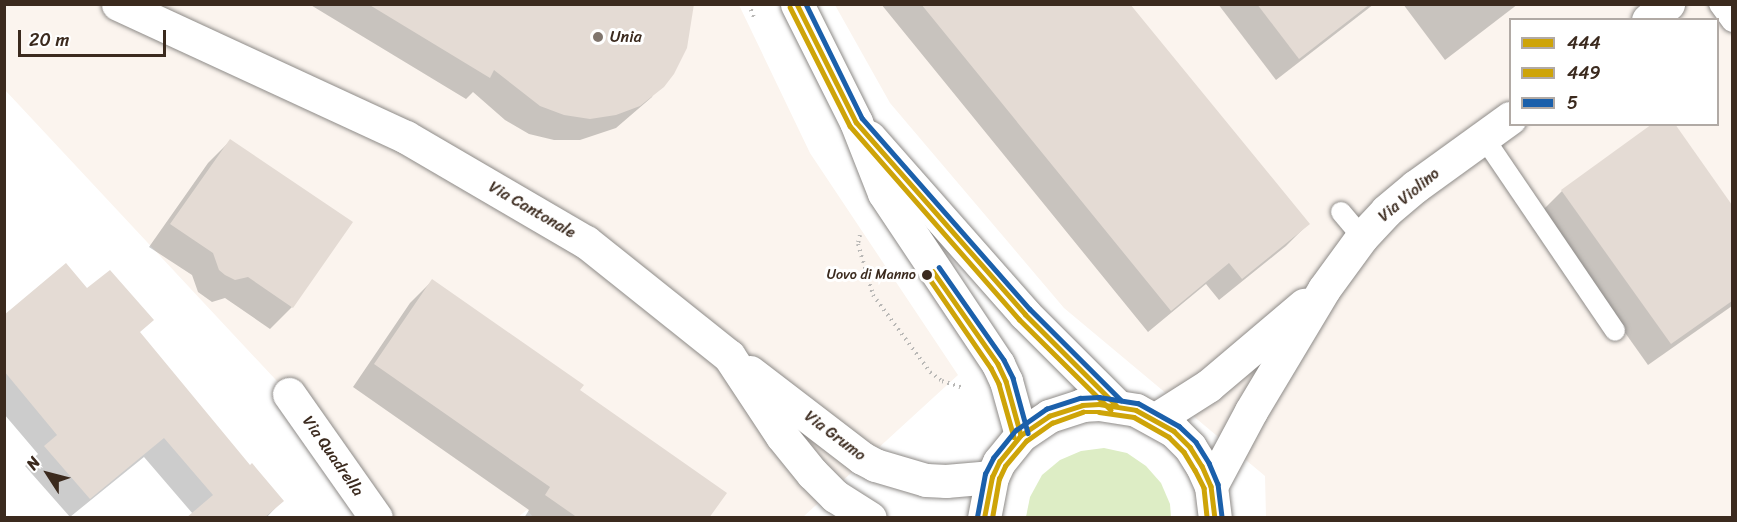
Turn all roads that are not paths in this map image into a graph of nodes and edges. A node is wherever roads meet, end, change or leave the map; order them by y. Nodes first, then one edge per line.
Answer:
1 (118, 4) edge
2 (797, 4) edge
3 (1668, 4) edge
4 (1719, 4) edge
5 (1650, 18) edge
6 (1732, 22) edge
7 (1509, 119) edge
8 (856, 122) junction
9 (1484, 138) junction
10 (1341, 212) dead end
11 (1362, 237) junction
12 (1324, 289) junction
13 (1615, 331) dead end
14 (729, 356) junction
15 (289, 394) dead end
16 (1116, 405) junction
17 (1156, 419) junction
18 (1021, 435) junction
19 (992, 477) junction
20 (1213, 502) edge
21 (376, 518) edge
22 (870, 518) edge
23 (984, 518) edge

1 - 14 main road, Via Cantonale
2 - 8 main road
3 - 5 main road
4 - 6 lane
7 - 9 main road, Via Violino
8 - 16 main road
8 - 18 main road
9 - 11 main road, Via Violino
9 - 13 lane
10 - 11 lane
11 - 12 main road, Via Violino
12 - 17 main road
12 - 20 main road
14 - 19 main road, Via Grumo
14 - 22 main road, Via Cantonale
15 - 21 main road, Via Quadrella
16 - 17 main road
16 - 18 main road
17 - 20 main road
18 - 19 main road
19 - 23 main road

